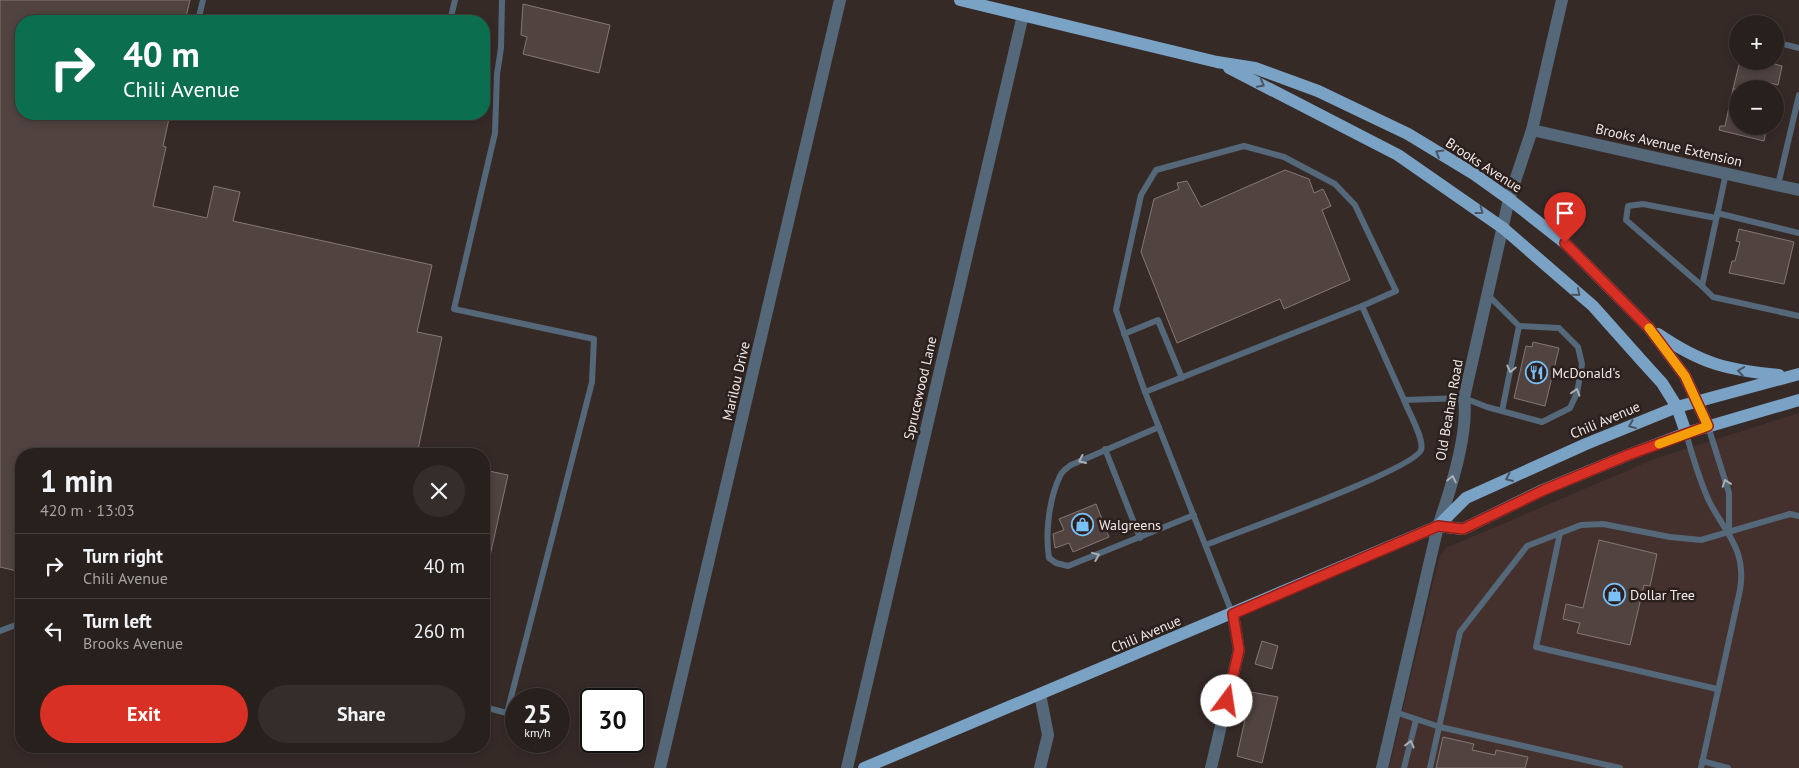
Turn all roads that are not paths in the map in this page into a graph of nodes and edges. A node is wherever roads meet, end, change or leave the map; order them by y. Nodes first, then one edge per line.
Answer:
1 (203, 0) edge
2 (455, 0) edge
3 (502, 0) edge
4 (840, 0) edge
5 (960, 0) edge
6 (1562, 0) edge
7 (199, 15) edge
8 (451, 15) edge
9 (1023, 15) junction
10 (1784, 44) edge
11 (1799, 48) edge
12 (1218, 62) junction
13 (1799, 95) edge
14 (1532, 130) junction
15 (1726, 173) junction
16 (1778, 185) junction
17 (1799, 190) edge
18 (1510, 198) junction
19 (1717, 215) junction
20 (1503, 228) junction
21 (1799, 233) edge
22 (1702, 286) junction
23 (1488, 295) junction
24 (1362, 306) junction
25 (1799, 316) edge
26 (1519, 326) junction
27 (1649, 328) junction
28 (1124, 334) junction
29 (1794, 375) edge
30 (1182, 378) junction
31 (1145, 392) junction
32 (1464, 398) junction
33 (1404, 400) junction
34 (1697, 400) junction
35 (1799, 400) edge
36 (1677, 407) junction
37 (1502, 411) junction
38 (1708, 426) junction
39 (1158, 427) junction
40 (1686, 433) junction
41 (1105, 449) junction
42 (1194, 515) junction
43 (1799, 516) edge
44 (1438, 526) junction
45 (1729, 532) junction
46 (1560, 533) junction
47 (1140, 538) junction
48 (1206, 544) junction
49 (1233, 614) junction
50 (15, 625) edge
51 (0, 631) edge
52 (1716, 689) junction
53 (1040, 694) junction
54 (490, 708) edge
55 (1395, 712) junction
56 (1416, 720) junction
57 (1440, 727) junction
58 (1701, 765) edge
59 (660, 768) edge
60 (847, 768) edge
61 (864, 768) edge
62 (1040, 768) edge
63 (1211, 768) edge
64 (1382, 768) edge
65 (1404, 768) edge
66 (1430, 768) edge
67 (1620, 768) edge
68 (1728, 768) edge

1 - 7 lane
2 - 8 lane
3 - 54 lane
4 - 59 street, Marilou Drive
5 - 9 main road, Brooks Avenue
6 - 14 street, Old Beahan Road
9 - 12 main road, Brooks Avenue
9 - 60 street, Sprucewood Lane
10 - 11 lane
18 -> 12 main road, Brooks Avenue
12 -> 20 main road, Brooks Avenue
13 - 16 lane
14 - 15 street, Brooks Avenue Extension
14 - 18 street, Old Beahan Road
15 - 16 street, Brooks Avenue Extension
15 - 19 lane
16 - 17 street, Brooks Avenue Extension
18 - 20 street, Old Beahan Road
18 - 27 main road, Brooks Avenue
19 - 21 lane
19 - 22 lane
19 - 22 lane
20 - 23 street, Old Beahan Road
20 -> 36 main road, Brooks Avenue
22 - 25 lane
23 - 26 lane
23 - 32 street, Old Beahan Road
24 - 28 lane
24 - 30 lane
24 - 33 lane
26 -> 37 lane
37 -> 26 lane
29 -> 27 main road
27 - 34 main road, Brooks Avenue
28 - 30 lane
28 - 31 lane
29 - 34 main road, Chili Avenue
30 - 31 lane
31 - 39 lane
32 - 33 lane
32 - 37 lane
44 -> 32 street, Old Beahan Road
33 - 48 lane
34 - 36 main road, Chili Avenue
34 - 38 main road, Brooks Avenue
35 - 38 main road
36 - 40 main road, Brooks Avenue
36 -> 44 main road, Chili Avenue
38 - 40 main road
45 -> 38 lane
39 - 41 lane
39 - 42 lane
40 - 44 main road
40 - 45 lane
41 - 47 lane
41 -> 47 lane
42 - 47 lane
42 - 48 lane
43 - 45 lane
44 - 49 main road, Chili Avenue
44 - 55 street, Old Beahan Road
45 - 46 lane
45 - 52 lane
46 - 52 lane
46 - 57 lane
48 - 49 lane
49 - 53 main road, Chili Avenue
49 - 63 street
50 - 51 lane
52 - 58 lane
53 - 61 main road, Chili Avenue
53 - 62 street
55 - 56 lane
55 - 64 street, Old Beahan Road
56 - 57 lane
65 -> 56 lane
57 - 66 lane
57 - 67 lane
58 - 68 lane

